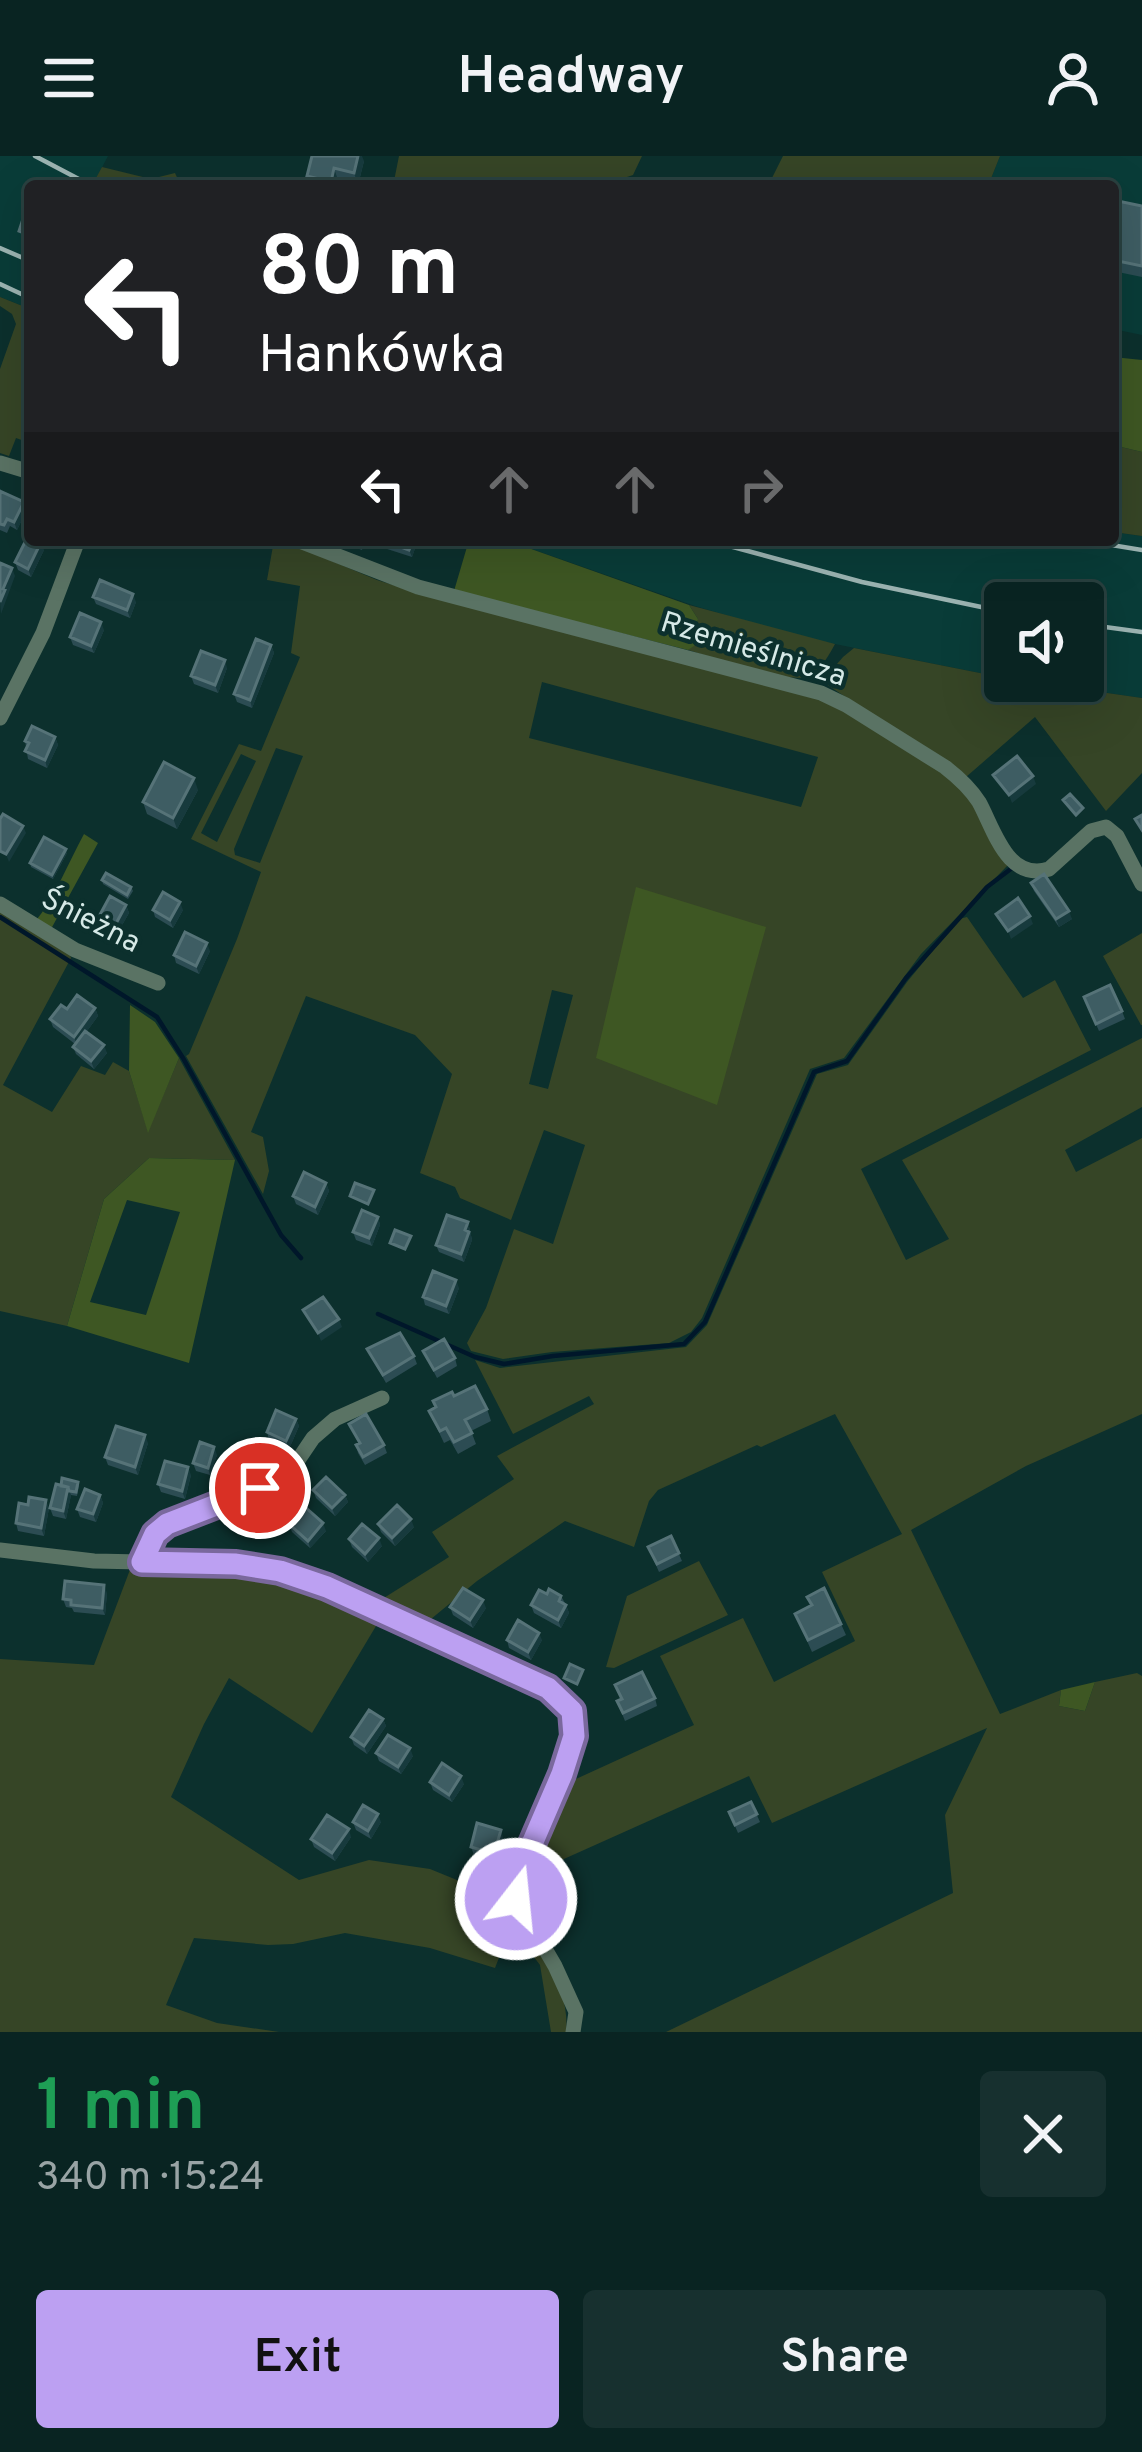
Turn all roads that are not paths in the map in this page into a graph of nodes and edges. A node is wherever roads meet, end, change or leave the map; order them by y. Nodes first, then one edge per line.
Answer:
1 (76, 546) edge
2 (312, 546) edge
3 (0, 718) edge
4 (1142, 884) edge
5 (0, 904) edge
6 (158, 983) dead end
7 (382, 1398) dead end
8 (0, 1550) edge
9 (142, 1562) junction
10 (574, 2032) edge

1 - 3 street
2 - 4 street, Rzemieślnicza
5 - 6 street, Śnieżna
7 - 9 street
8 - 9 street
9 - 10 street

